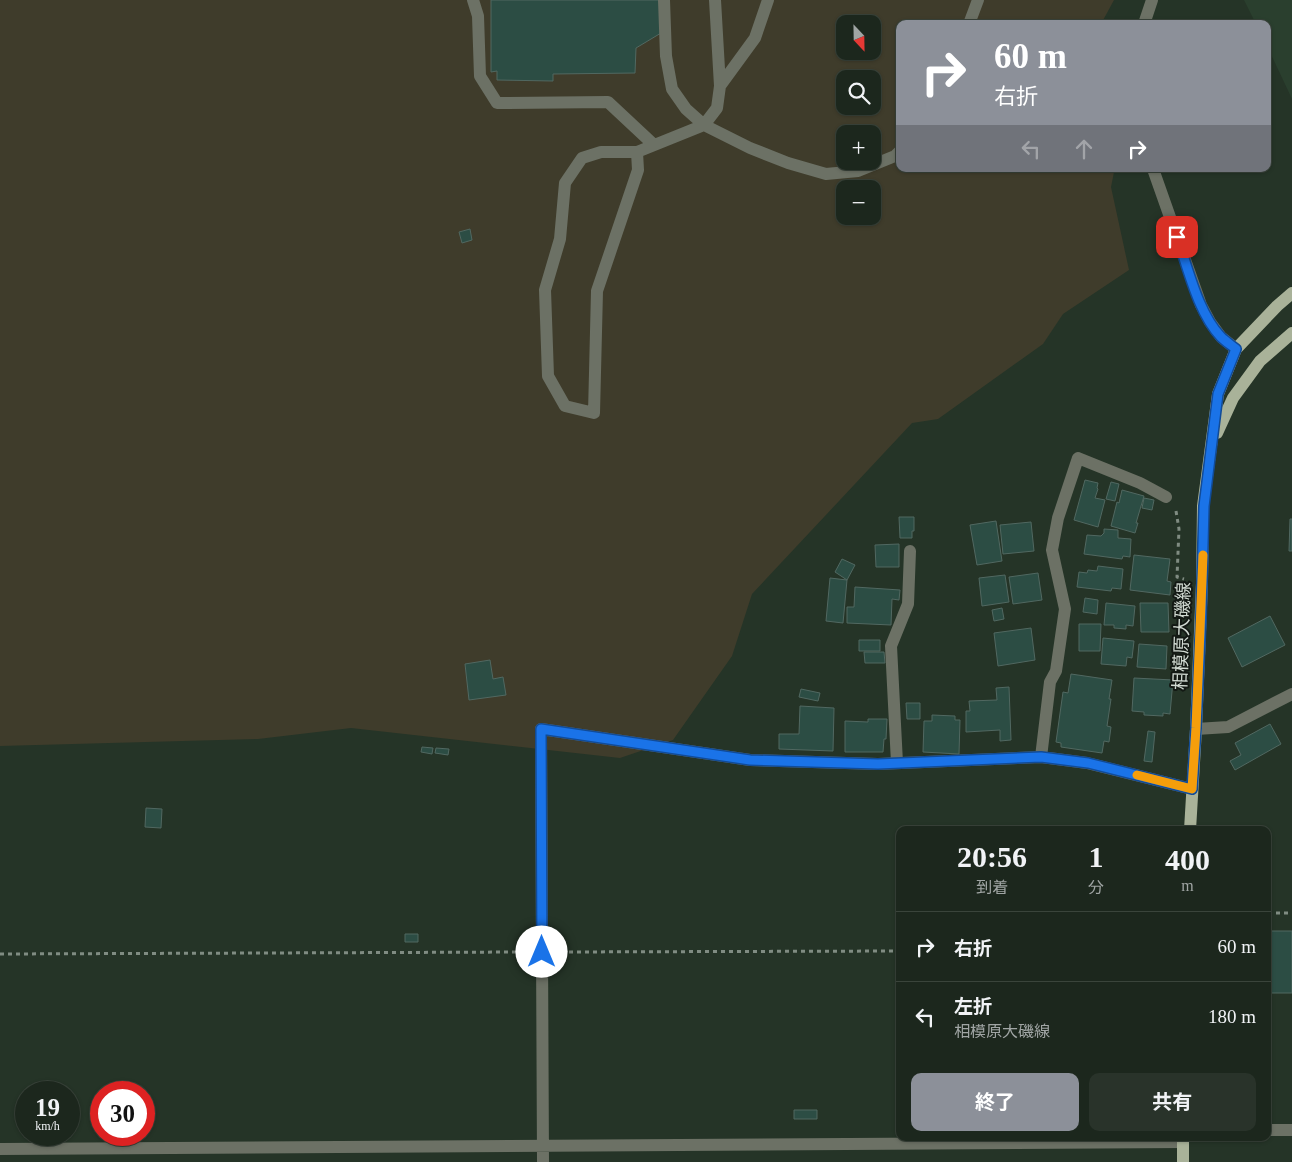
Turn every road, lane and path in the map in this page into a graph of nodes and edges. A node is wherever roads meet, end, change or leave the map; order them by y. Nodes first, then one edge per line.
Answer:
1 (473, 0) edge
2 (664, 0) edge
3 (716, 0) edge
4 (768, 0) edge
5 (978, 0) edge
6 (1152, 0) edge
7 (970, 20) edge
8 (1145, 20) edge
9 (720, 86) junction
10 (704, 124) junction
11 (654, 145) junction
12 (637, 152) junction
13 (896, 155) edge
14 (1154, 172) edge
15 (1292, 293) edge
16 (1292, 333) edge
17 (1236, 349) junction
18 (1212, 444) junction
19 (1166, 497) joint
20 (910, 552) dead end
21 (1202, 583) junction
22 (1292, 694) edge
23 (1196, 728) junction
24 (1041, 757) junction
25 (897, 763) junction
26 (1192, 789) junction
27 (1190, 826) edge
28 (1271, 913) edge
29 (1292, 913) edge
30 (896, 951) edge
31 (542, 952) junction
32 (0, 954) edge
33 (1271, 1130) edge
34 (1292, 1130) edge
35 (1076, 1141) edge
36 (1183, 1141) edge
37 (543, 1146) junction
38 (0, 1149) edge
39 (543, 1162) edge
40 (1183, 1162) edge

1 - 11 street
2 - 10 street
3 - 9 street
4 - 9 street
5 - 7 street
6 - 8 street
9 - 10 street
10 - 11 street
10 - 13 street
11 - 12 street
12 - 12 street
14 - 17 street
15 - 17 main road, 相模原大磯線
16 - 18 main road, 相模原大磯線
17 - 18 main road, 相模原大磯線
18 - 21 main road, 相模原大磯線
19 - 21 path
19 - 24 street
20 - 25 street
21 - 23 main road, 相模原大磯線
22 - 23 street
23 - 26 main road, 相模原大磯線
24 - 25 street
24 - 26 street
25 - 31 street
26 - 27 main road, 相模原大磯線
28 - 29 path
30 - 31 path
31 - 32 path
31 - 37 street
33 - 34 street
35 - 37 street
36 - 40 main road
37 - 38 street
37 - 39 street

